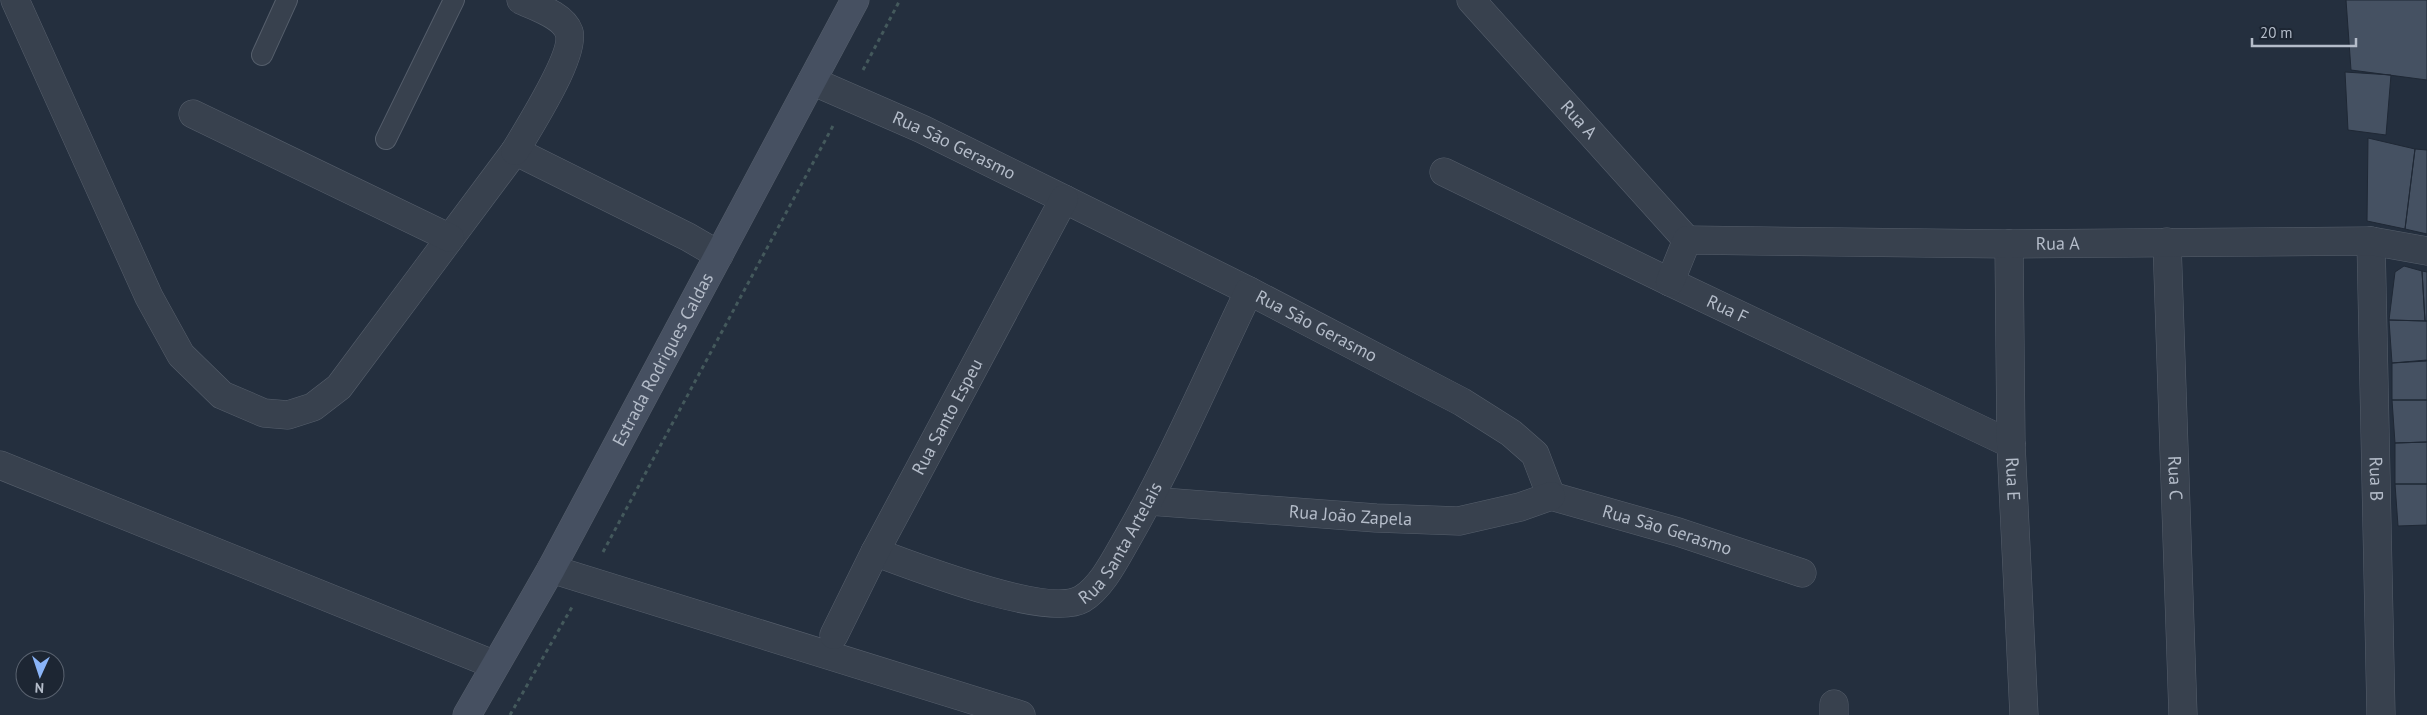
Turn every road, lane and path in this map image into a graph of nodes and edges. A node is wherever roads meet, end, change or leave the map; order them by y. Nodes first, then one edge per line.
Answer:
1 (15, 0) edge
2 (287, 0) edge
3 (454, 0) edge
4 (521, 0) edge
5 (855, 0) edge
6 (900, 0) edge
7 (1471, 0) edge
8 (262, 55) dead end
9 (812, 81) junction
10 (847, 98) junction
11 (193, 114) dead end
12 (386, 139) dead end
13 (515, 151) junction
14 (1444, 172) dead end
15 (1064, 199) junction
16 (450, 238) junction
17 (1687, 240) junction
18 (2371, 241) junction
19 (2166, 242) junction
20 (2009, 244) junction
21 (2427, 251) edge
22 (718, 255) junction
23 (1670, 282) junction
24 (1249, 291) junction
25 (2012, 444) junction
26 (0, 465) edge
27 (1551, 496) junction
28 (1149, 501) junction
29 (875, 552) junction
30 (551, 569) junction
31 (1802, 573) dead end
32 (588, 580) junction
33 (834, 635) dead end
34 (495, 665) junction
35 (467, 715) edge
36 (510, 715) edge
37 (1021, 715) edge
38 (2024, 715) edge
39 (2183, 715) edge
40 (2381, 715) edge

1 - 16 street
2 - 8 lane
3 - 12 lane
4 - 13 street
5 - 9 street, Estrada Rodrigues Caldas
6 - 10 path
7 - 17 street, Rua A
9 - 10 street, Rua São Gerasmo
9 - 22 street, Estrada Rodrigues Caldas
10 - 15 street, Rua São Gerasmo
10 - 32 path
11 - 16 street
13 - 16 street
13 - 22 street
14 - 23 street, Rua F
15 - 24 street, Rua São Gerasmo
15 - 29 street, Rua Santo Espeu
17 - 20 street, Rua A
17 - 23 street
18 - 19 street, Rua A
18 - 21 street, Rua A
18 - 40 street, Rua B
19 - 20 street, Rua A
19 - 39 street, Rua C
20 - 25 street, Rua E
22 - 30 street, Estrada Rodrigues Caldas
23 - 25 street, Rua F
24 - 27 street, Rua São Gerasmo
24 - 28 street, Rua Santa Artelais
25 - 38 street, Rua E
26 - 34 street
27 - 28 street, Rua João Zapela
27 - 31 street, Rua São Gerasmo
28 - 29 street, Rua Santa Artelais
29 - 33 street, Rua Santo Espeu
30 - 32 street
30 - 34 street, Estrada Rodrigues Caldas
32 - 36 path
32 - 37 street
34 - 35 street, Estrada Rodrigues Caldas

